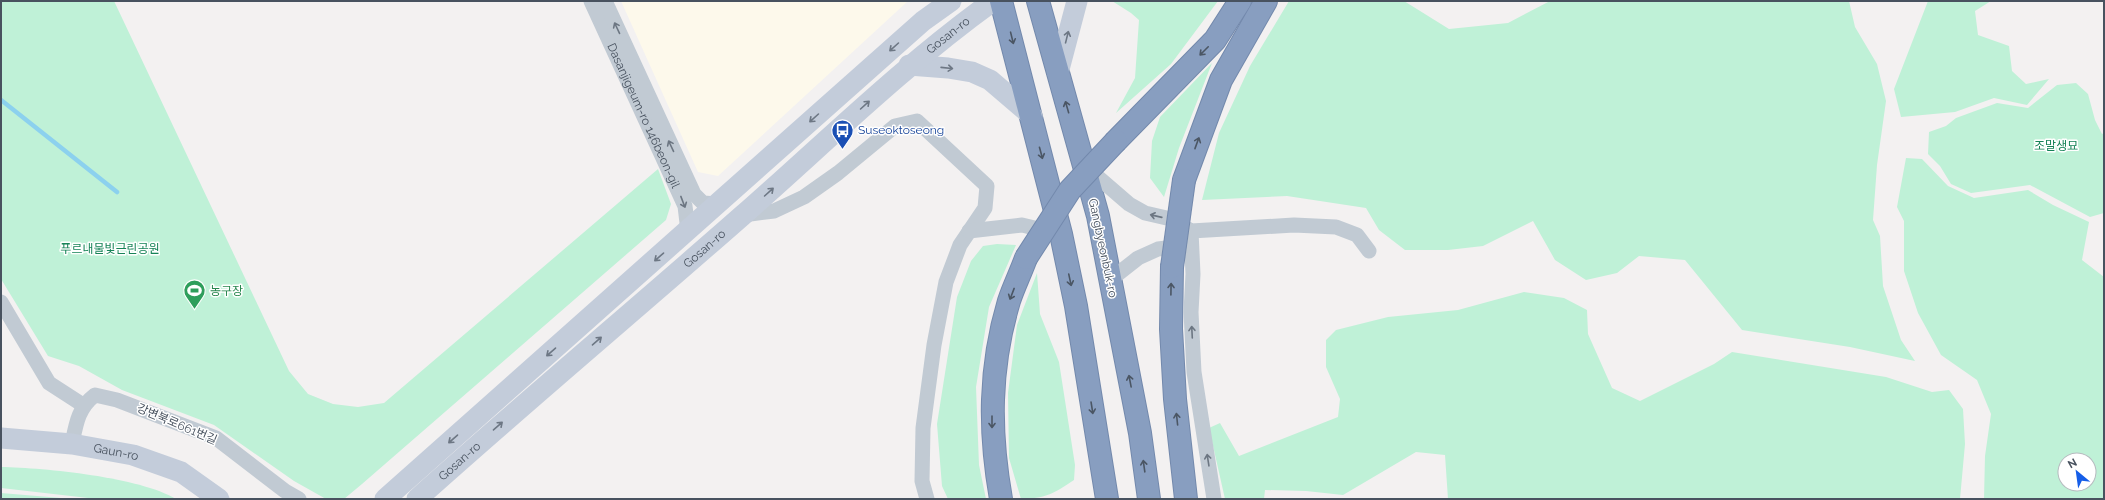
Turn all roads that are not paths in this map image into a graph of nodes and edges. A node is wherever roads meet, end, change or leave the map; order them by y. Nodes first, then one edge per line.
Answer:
1 (591, 1) edge
2 (605, 1) edge
3 (933, 1) edge
4 (951, 1) edge
5 (993, 1) edge
6 (1001, 1) edge
7 (1038, 1) edge
8 (1077, 1) edge
9 (1240, 1) edge
10 (1266, 1) edge
11 (923, 21) junction
12 (908, 66) junction
13 (1058, 73) junction
14 (1032, 116) junction
15 (1085, 166) junction
16 (718, 204) junction
17 (743, 215) junction
18 (688, 231) junction
19 (969, 231) junction
20 (1061, 234) junction
21 (1192, 238) junction
22 (1369, 251) dead end
23 (1110, 280) junction
24 (1, 302) edge
25 (83, 405) junction
26 (1, 438) edge
27 (72, 444) junction
28 (1104, 498) edge
29 (219, 499) edge
30 (300, 499) edge
31 (385, 499) edge
32 (417, 499) edge
33 (927, 499) edge
34 (1001, 499) edge
35 (1149, 499) edge
36 (1186, 499) edge
37 (1214, 499) edge

1 -> 18 street, Dasanjigeum-ro 146beon-gil
16 -> 2 street, Dasanjigeum-ro 146beon-gil
3 - 11 street
4 - 11 street, Gosan-ro
5 - 12 street, Gosan-ro
6 -> 14 highway
7 - 13 highway, Gangbyeonbuk-ro
13 -> 8 street
9 -> 34 highway, bridge
36 -> 10 highway, bridge
11 -> 16 street, Gosan-ro
12 -> 14 street
17 -> 12 street, Gosan-ro
15 -> 13 highway, Gangbyeonbuk-ro
14 -> 20 highway
21 -> 15 street
15 - 23 highway, Gangbyeonbuk-ro
16 - 18 street, Gosan-ro
17 - 19 street
32 -> 17 street, Gosan-ro
18 -> 31 street, Gosan-ro
19 - 20 street
19 - 33 street
20 -> 28 highway
21 - 22 street
21 - 23 street
37 -> 21 street
35 -> 23 highway, Gangbyeonbuk-ro
24 - 25 street
25 - 27 street
25 - 30 street, 강변북로661번길
26 - 27 street, Gaun-ro
27 - 29 street, Gaun-ro

